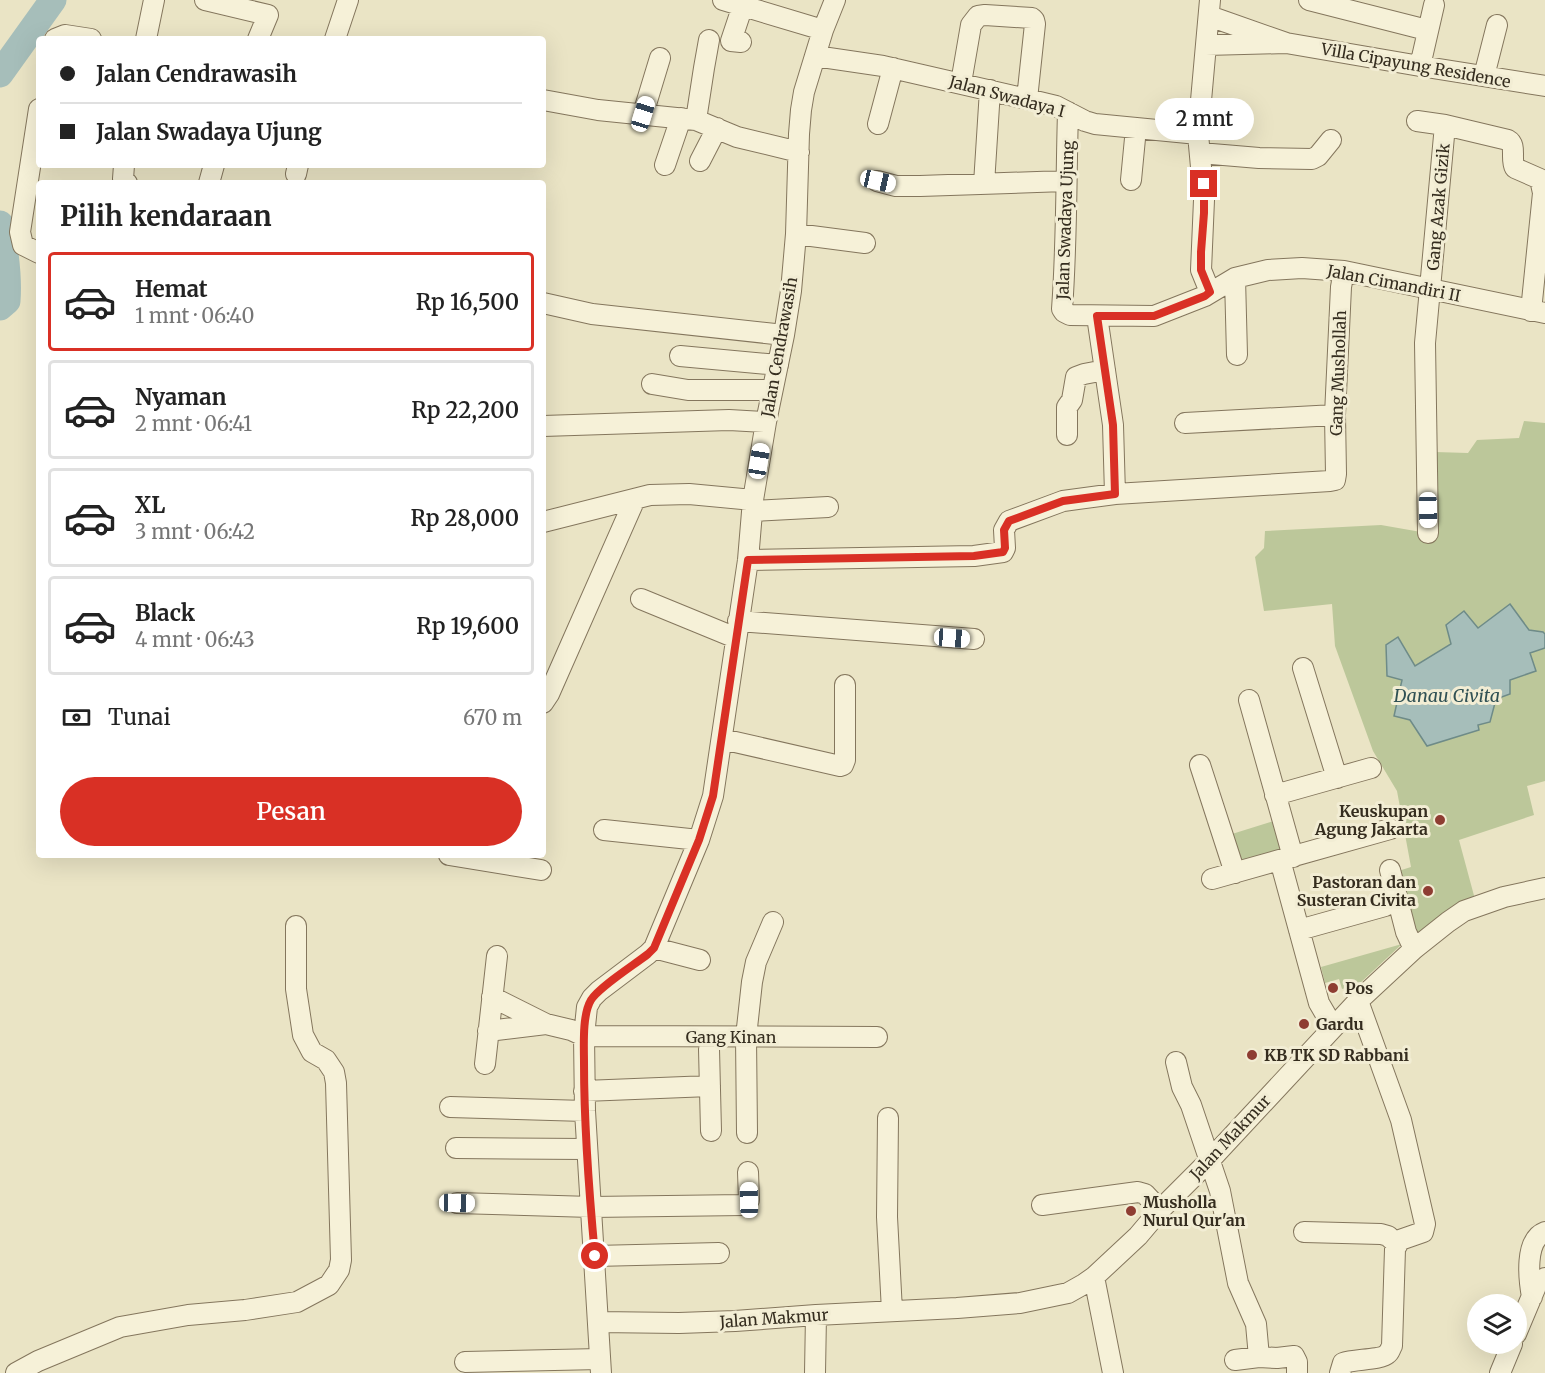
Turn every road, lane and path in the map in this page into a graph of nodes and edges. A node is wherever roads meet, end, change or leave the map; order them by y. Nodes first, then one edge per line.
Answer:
1 (154, 0) edge
2 (205, 0) edge
3 (348, 0) edge
4 (723, 0) edge
5 (835, 0) edge
6 (1309, 0) edge
7 (750, 4) edge
8 (1434, 5) dead end
9 (273, 7) edge
10 (1209, 8) edge
11 (1497, 25) dead end
12 (1419, 28) dead end
13 (823, 30) junction
14 (1233, 35) junction
15 (147, 36) edge
16 (259, 36) edge
17 (336, 36) edge
18 (709, 40) dead end
19 (741, 42) dead end
20 (1206, 45) junction
21 (815, 56) junction
22 (660, 58) dead end
23 (1420, 66) junction
24 (893, 68) junction
25 (1484, 76) junction
26 (961, 83) junction
27 (1545, 86) edge
28 (990, 90) junction
29 (1027, 99) junction
30 (546, 101) edge
31 (1068, 112) junction
32 (643, 114) junction
33 (689, 119) junction
34 (1417, 121) dead end
35 (878, 124) dead end
36 (1445, 125) junction
37 (36, 128) edge
38 (717, 128) junction
39 (1136, 128) junction
40 (1331, 140) dead end
41 (1199, 144) junction
42 (799, 152) junction
43 (700, 161) dead end
44 (665, 165) dead end
45 (1131, 180) dead end
46 (878, 181) dead end
47 (1065, 181) junction
48 (984, 184) junction
49 (796, 234) junction
50 (865, 243) dead end
51 (1541, 247) edge
52 (36, 252) edge
53 (1344, 271) junction
54 (1235, 278) junction
55 (1430, 288) junction
56 (1210, 292) junction
57 (546, 304) edge
58 (1538, 312) edge
59 (1097, 316) junction
60 (784, 335) junction
61 (1237, 355) dead end
62 (680, 356) dead end
63 (778, 365) junction
64 (1105, 370) junction
65 (652, 384) dead end
66 (772, 390) junction
67 (1335, 415) junction
68 (765, 422) junction
69 (1185, 423) dead end
70 (546, 426) edge
71 (1068, 435) dead end
72 (1115, 494) junction
73 (635, 499) junction
74 (753, 506) junction
75 (828, 507) dead end
76 (546, 521) edge
77 (1428, 533) dead end
78 (748, 560) junction
79 (641, 598) dead end
80 (737, 629) junction
81 (974, 639) dead end
82 (1303, 668) dead end
83 (845, 685) dead end
84 (546, 698) edge
85 (1249, 700) dead end
86 (722, 740) junction
87 (1200, 765) dead end
88 (1371, 768) dead end
89 (1337, 778) junction
90 (1275, 795) junction
91 (1390, 829) dead end
92 (604, 830) dead end
93 (699, 840) junction
94 (467, 858) edge
95 (1287, 858) junction
96 (541, 870) dead end
97 (1390, 870) dead end
98 (1235, 873) junction
99 (1212, 879) dead end
100 (1545, 888) edge
101 (1385, 906) dead end
102 (773, 922) dead end
103 (296, 926) dead end
104 (1299, 930) junction
105 (654, 948) junction
106 (1414, 950) junction
107 (497, 956) dead end
108 (700, 960) dead end
109 (492, 998) junction
110 (1358, 1000) junction
111 (546, 1024) junction
112 (1333, 1027) junction
113 (489, 1031) junction
114 (584, 1036) junction
115 (746, 1037) junction
116 (878, 1037) dead end
117 (709, 1049) dead end
118 (1176, 1062) dead end
119 (485, 1064) dead end
120 (710, 1086) junction
121 (584, 1091) junction
122 (450, 1107) dead end
123 (585, 1111) junction
124 (888, 1118) dead end
125 (711, 1131) dead end
126 (747, 1133) dead end
127 (456, 1148) dead end
128 (586, 1149) junction
129 (1210, 1160) junction
130 (748, 1172) dead end
131 (457, 1203) dead end
132 (1042, 1205) dead end
133 (591, 1207) junction
134 (1160, 1210) junction
135 (1304, 1232) dead end
136 (1545, 1232) edge
137 (1397, 1244) junction
138 (720, 1253) dead end
139 (595, 1256) junction
140 (1094, 1277) junction
141 (1545, 1278) edge
142 (1532, 1297) junction
143 (1527, 1309) edge
144 (892, 1311) junction
145 (816, 1315) junction
146 (598, 1322) junction
147 (1508, 1354) edge
148 (1259, 1357) junction
149 (1235, 1359) dead end
150 (465, 1362) dead end
151 (601, 1366) edge
152 (16, 1373) edge
153 (815, 1373) edge
154 (1113, 1373) edge
155 (1297, 1373) edge
156 (1340, 1373) edge
157 (1500, 1373) edge

1 - 15 street
2 - 9 street
3 - 17 street
4 - 7 street
5 - 13 street, Jalan Cendrawasih
6 - 12 street
7 - 13 street
7 - 19 street
8 - 23 street
9 - 16 street
10 - 14 street, Villa Cipayung Residence
10 - 20 street
11 - 25 street
13 - 21 street, Jalan Cendrawasih
14 - 20 street, Villa Cipayung Residence
14 - 23 street, Villa Cipayung Residence
18 - 33 street
20 - 41 street
21 - 24 street, Jalan Swadaya I
21 - 42 street, Jalan Cendrawasih
22 - 32 street
23 - 25 street, Villa Cipayung Residence
24 - 26 street, Jalan Swadaya I
24 - 35 street
25 - 27 street, Villa Cipayung Residence
26 - 28 street, Jalan Swadaya I
26 - 29 street
28 - 29 street, Jalan Swadaya I
28 - 48 street
29 - 31 street, Jalan Swadaya I
30 - 32 street
31 - 39 street, Jalan Swadaya I
31 - 47 street, Jalan Swadaya Ujung
32 - 33 street
33 - 38 street
33 - 44 street
34 - 36 street
36 - 51 street
36 - 55 street, Gang Azak Gizik
37 - 52 street
38 - 42 street
38 - 43 street
39 - 41 street, Jalan Swadaya I
39 - 45 street
40 - 41 street, Jalan Swadaya I
41 - 56 street
42 - 49 street, Jalan Cendrawasih
46 - 48 street
47 - 48 street
47 - 59 street, Jalan Swadaya Ujung
49 - 50 street
49 - 60 street, Jalan Cendrawasih
51 - 58 street
53 - 54 street, Jalan Cimandiri II
53 - 55 street, Jalan Cimandiri II
53 - 67 street, Gang Mushollah
54 - 56 street, Jalan Cimandiri II
54 - 61 street
55 - 58 street, Jalan Cimandiri II
55 - 77 street, Gang Azak Gizik
56 - 59 street, Jalan Swadaya Ujung
57 - 60 street
59 - 64 street
60 - 63 street, Jalan Cendrawasih
62 - 63 street
63 - 66 street, Jalan Cendrawasih
64 - 71 street
64 - 72 street
65 - 66 street
66 - 68 street, Jalan Cendrawasih
67 - 69 street
67 - 72 street, Gang Mushollah
68 - 70 street
68 - 74 street, Jalan Cendrawasih
72 - 78 street
73 - 74 street
73 - 76 street
73 - 84 street
74 - 75 street
74 - 78 street, Jalan Cendrawasih
78 - 80 street, Jalan Cendrawasih
79 - 80 street
80 - 81 street
80 - 86 street, Jalan Cendrawasih
82 - 89 street
83 - 86 street
85 - 90 street
86 - 93 street, Jalan Cendrawasih
87 - 98 street
88 - 89 street
89 - 90 street
90 - 95 street
91 - 95 street
92 - 93 street
93 - 105 street, Jalan Cendrawasih
94 - 96 street
95 - 98 street
95 - 104 street
97 - 106 street
98 - 99 street
100 - 106 street, Jalan Makmur
101 - 104 street
102 - 115 street
103 - 152 street
104 - 112 street
105 - 108 street
105 - 114 street, Jalan Cendrawasih
106 - 110 street, Jalan Makmur
107 - 109 street
109 - 111 street
109 - 113 street
110 - 112 street, Jalan Makmur
110 - 137 street
111 - 113 street
111 - 114 street, Gang Kinan
112 - 129 street, Jalan Makmur
113 - 119 street
114 - 115 street, Gang Kinan
114 - 121 street, Jalan Cendrawasih
115 - 116 street, Gang Kinan
115 - 126 street
117 - 120 street
118 - 129 street
120 - 121 street
120 - 125 street
121 - 123 street, Jalan Cendrawasih
122 - 123 street
123 - 128 street, Jalan Cendrawasih
124 - 144 street
127 - 128 street
128 - 133 street, Jalan Cendrawasih
129 - 134 street, Jalan Makmur
129 - 148 street
130 - 133 street
131 - 133 street
132 - 134 street
133 - 139 street, Jalan Cendrawasih
134 - 140 street, Jalan Makmur
135 - 137 street
136 - 142 street
137 - 156 street
138 - 139 street
139 - 146 street, Jalan Cendrawasih
140 - 144 street, Jalan Makmur
140 - 154 street
141 - 142 street
142 - 143 street
144 - 145 street, Jalan Makmur
145 - 146 street, Jalan Makmur
145 - 153 street
146 - 151 street, Jalan Cendrawasih
147 - 157 street
148 - 149 street
148 - 155 street
150 - 151 street

